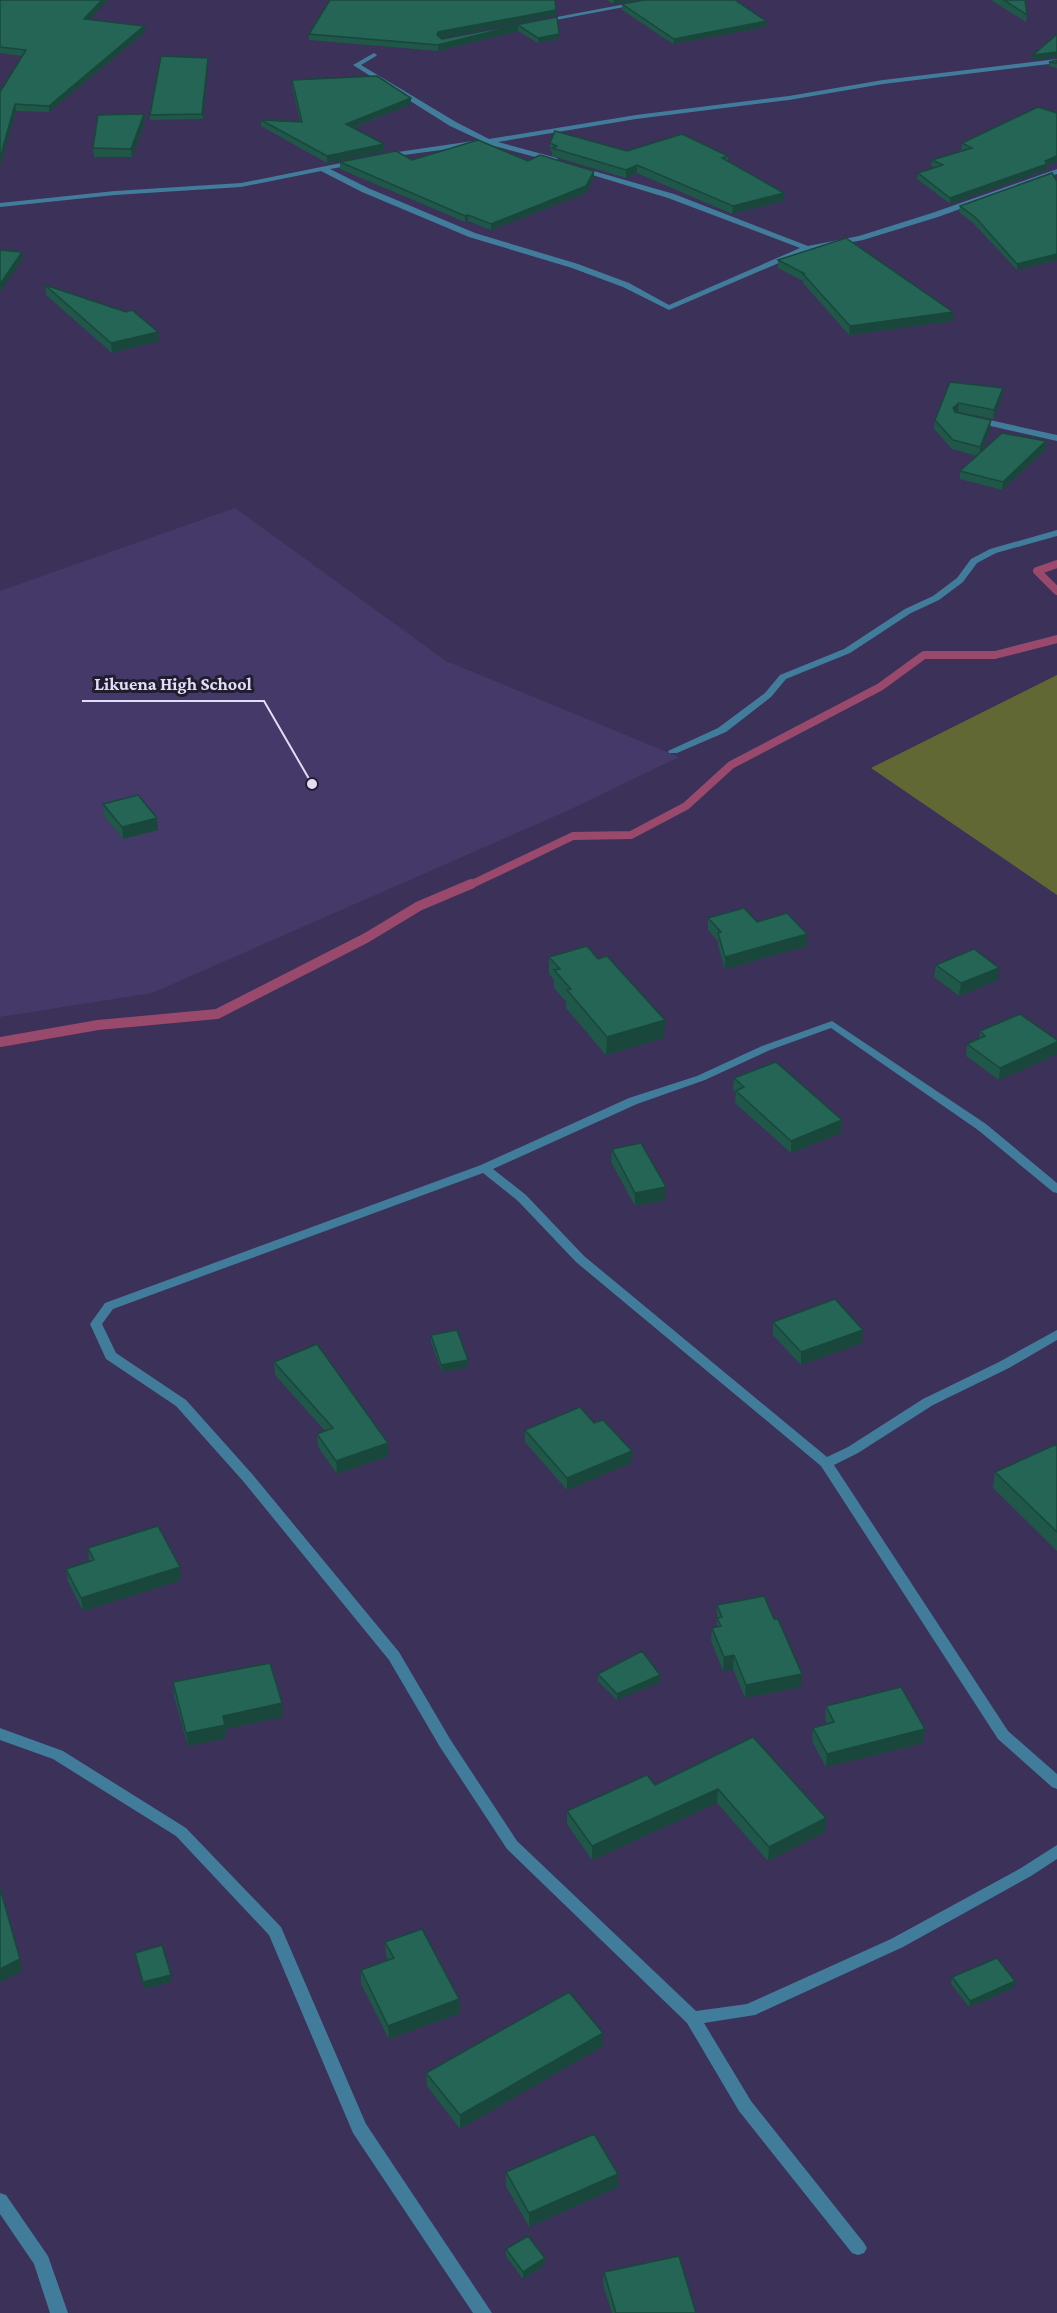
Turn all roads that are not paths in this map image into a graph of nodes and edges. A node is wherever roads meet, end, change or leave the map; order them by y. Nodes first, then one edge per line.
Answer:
1 (658, 0) edge
2 (467, 35) edge
3 (374, 55) dead end
4 (1057, 61) edge
5 (489, 142) junction
6 (372, 159) edge
7 (362, 161) edge
8 (565, 164) edge
9 (575, 167) edge
10 (323, 169) junction
11 (1057, 171) edge
12 (0, 205) edge
13 (807, 248) junction
14 (968, 419) edge
15 (1057, 438) edge
16 (1057, 533) edge
17 (673, 752) dead end
18 (485, 1168) junction
19 (1057, 1189) edge
20 (1057, 1334) edge
21 (826, 1463) junction
22 (0, 1734) edge
23 (1057, 1783) edge
24 (1057, 1851) edge
25 (693, 2018) junction
26 (0, 2200) edge
27 (858, 2248) dead end
28 (59, 2313) edge
29 (483, 2313) edge

1 - 2 street
3 - 5 street
4 - 5 street
5 - 6 street
5 - 8 street
7 - 10 street
9 - 13 street
10 - 12 street
10 - 13 street
11 - 13 street
14 - 15 street
16 - 17 street
18 - 19 street
18 - 21 street
18 - 25 street
20 - 21 street
21 - 23 street
22 - 29 street
24 - 25 street
25 - 27 street
26 - 28 street

